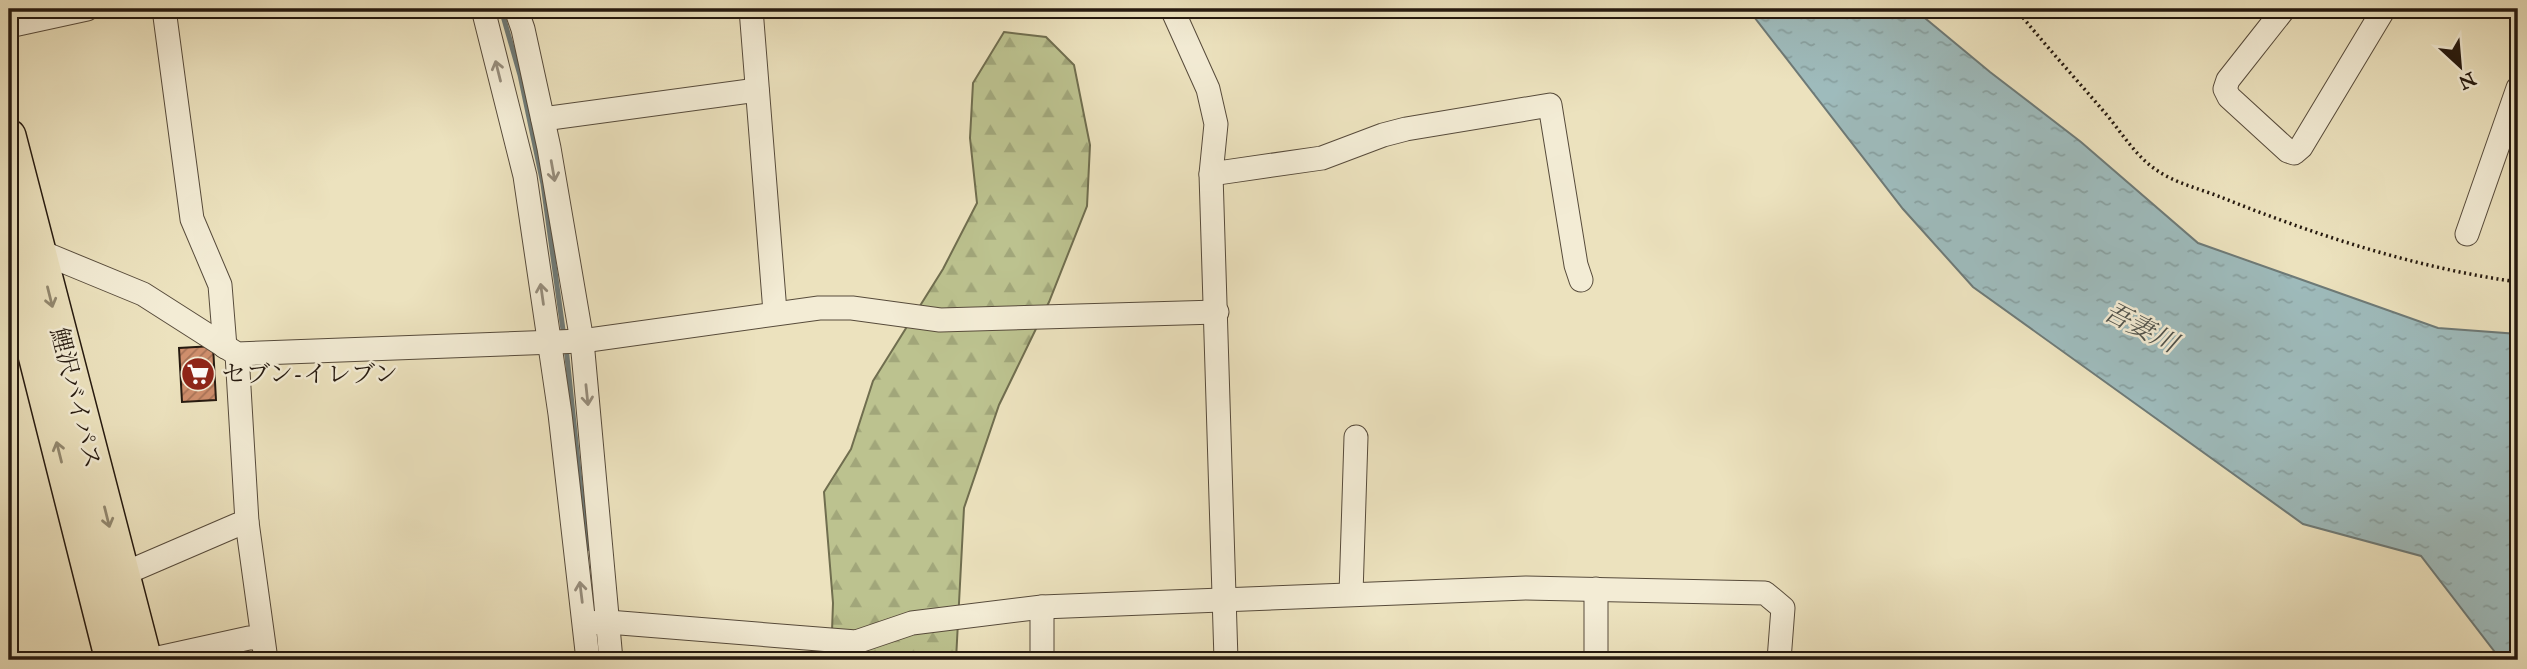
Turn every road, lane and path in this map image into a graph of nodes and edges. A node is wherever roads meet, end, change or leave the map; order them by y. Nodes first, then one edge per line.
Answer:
1 (87, 9) edge
2 (164, 9) edge
3 (483, 9) edge
4 (516, 9) edge
5 (751, 9) edge
6 (1172, 9) edge
7 (2016, 9) edge
8 (2284, 9) edge
9 (2384, 9) edge
10 (9, 26) edge
11 (2518, 88) edge
12 (757, 90) junction
13 (543, 119) junction
14 (9, 135) edge
15 (1211, 174) junction
16 (2468, 234) dead end
17 (19, 247) edge
18 (1581, 280) dead end
19 (2518, 282) edge
20 (775, 312) junction
21 (1217, 312) junction
22 (565, 341) junction
23 (231, 350) junction
24 (1356, 437) dead end
25 (247, 522) junction
26 (121, 575) junction
27 (1596, 589) junction
28 (1351, 594) junction
29 (1226, 598) junction
30 (1042, 607) junction
31 (596, 622) junction
32 (264, 649) edge
33 (112, 660) edge
34 (147, 660) edge
35 (588, 660) edge
36 (611, 660) edge
37 (1042, 660) edge
38 (1226, 660) edge
39 (1596, 660) edge
40 (1779, 660) edge

1 - 10 street
2 - 23 street
22 -> 3 street
4 - 13 street
5 - 12 street
6 - 15 street
7 - 19 path
8 - 9 street
11 - 16 street
12 - 13 street
12 - 20 street
13 -> 22 street
14 - 17 highway, 鯉沢バイパス
15 - 18 street
15 - 21 street
17 - 23 street
17 -> 26 highway, 鯉沢バイパス
33 -> 17 highway, 鯉沢バイパス
20 - 21 street
20 - 22 street
21 - 29 street
22 - 23 street
22 -> 31 street
31 -> 22 street
23 - 25 street
24 - 28 street
25 - 26 street
25 - 32 street
26 - 34 highway, 鯉沢バイパス
27 - 28 street
27 - 39 street
27 - 40 street
28 - 29 street
29 - 30 street
29 - 38 street
30 - 31 street
30 - 37 street
31 - 35 street
31 - 36 street
32 - 34 street

